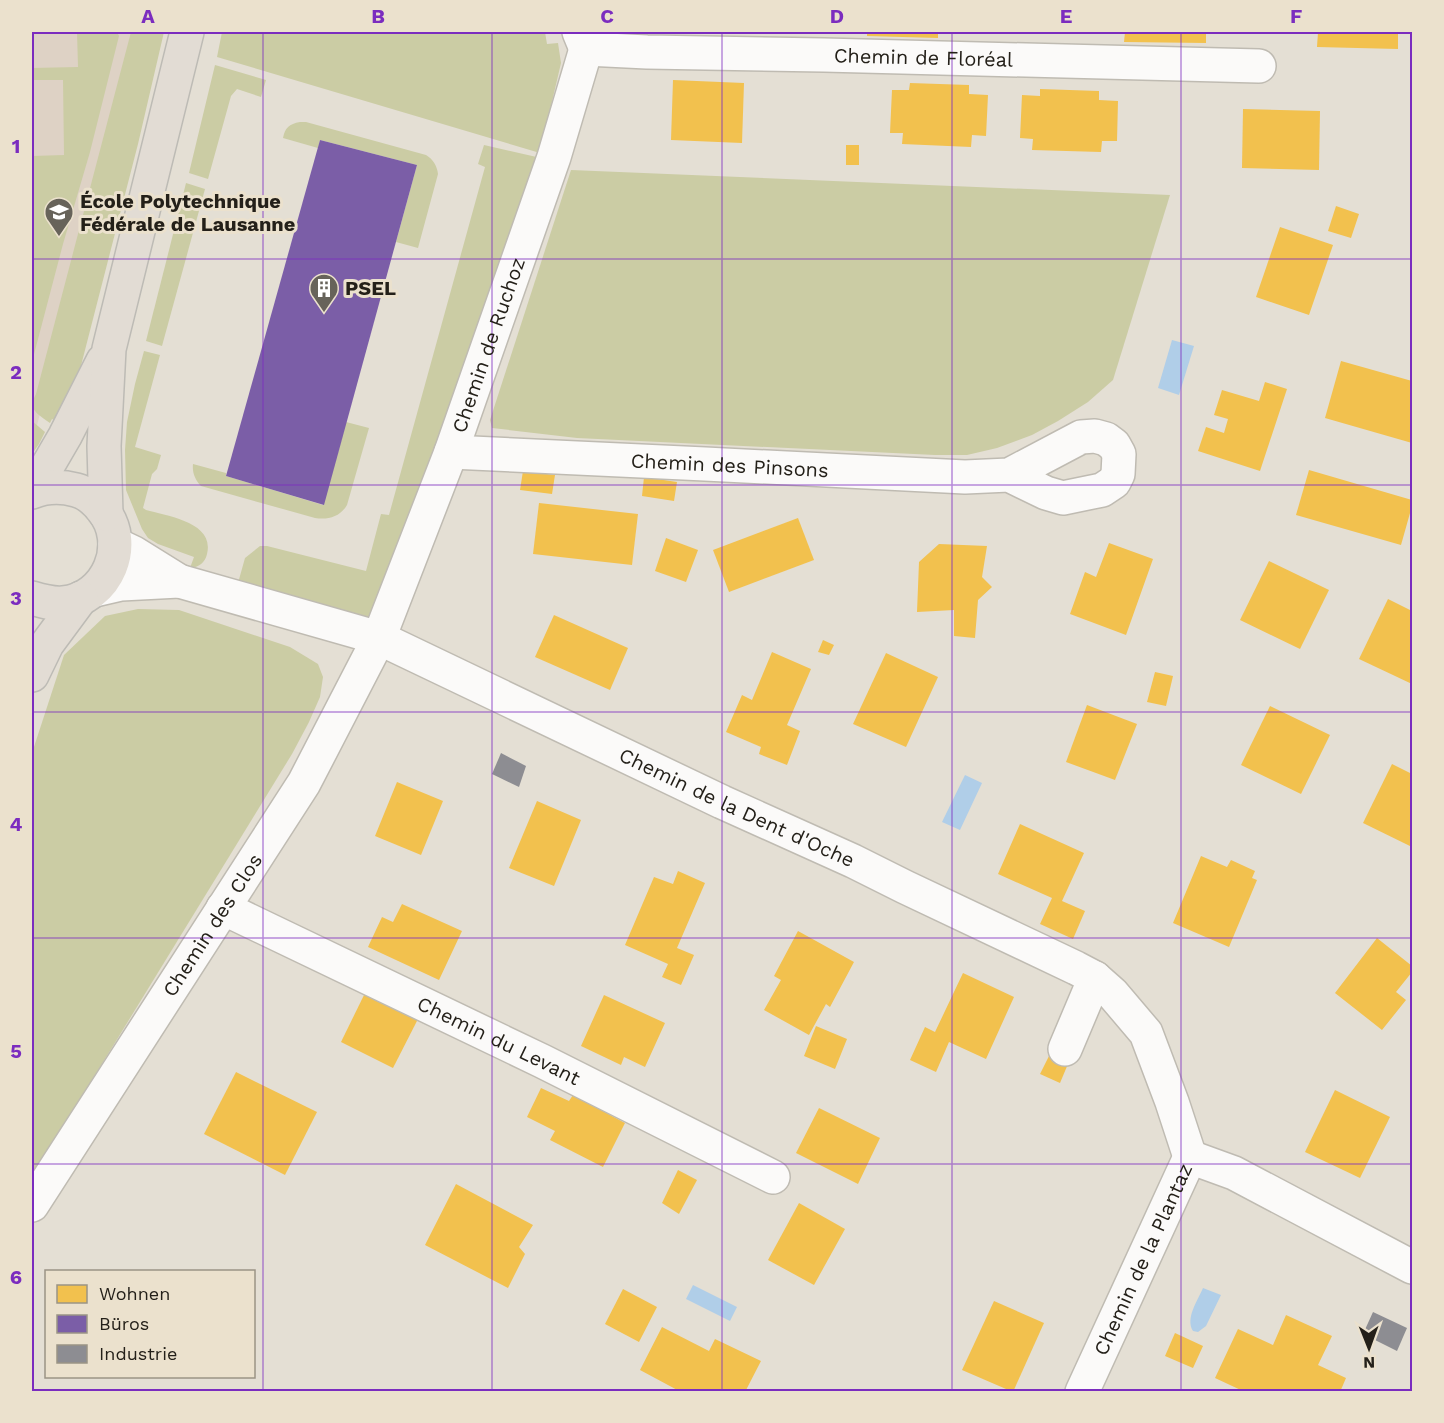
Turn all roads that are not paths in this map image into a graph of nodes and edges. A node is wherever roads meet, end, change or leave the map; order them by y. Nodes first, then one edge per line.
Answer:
1 (187, 32) edge
2 (585, 37) edge
3 (1259, 66) dead end
4 (109, 349) junction
5 (451, 452) junction
6 (1009, 475) dead end
7 (32, 491) edge
8 (111, 529) junction
9 (179, 581) junction
10 (88, 594) junction
11 (32, 598) edge
12 (379, 638) junction
13 (32, 675) edge
14 (223, 908) junction
15 (1095, 978) junction
16 (1065, 1049) dead end
17 (1190, 1157) junction
18 (773, 1177) dead end
19 (32, 1205) edge
20 (1413, 1267) edge
21 (1082, 1392) edge

1 - 4 main road
2 - 3 street, Chemin de Floréal
2 - 5 street, Chemin de Ruchoz
4 - 7 main road
4 - 8 main road
5 - 6 street, Chemin des Pinsons
5 - 12 street, Chemin de Ruchoz
7 - 8 main road
8 - 9 street, Chemin de la Dent d'Oche
8 - 10 main road
9 - 10 street, Chemin de la Dent d'Oche
9 - 12 street, Chemin de la Dent d'Oche
10 - 11 main road
10 - 13 main road
12 - 14 street, Chemin des Clos
12 - 15 street, Chemin de la Dent d'Oche
14 - 18 street, Chemin du Levant
14 - 19 street, Chemin des Clos
15 - 16 street
15 - 17 street, Chemin de la Dent d'Oche
17 - 20 street, Chemin de la Plantaz
17 - 21 street, Chemin de la Plantaz

